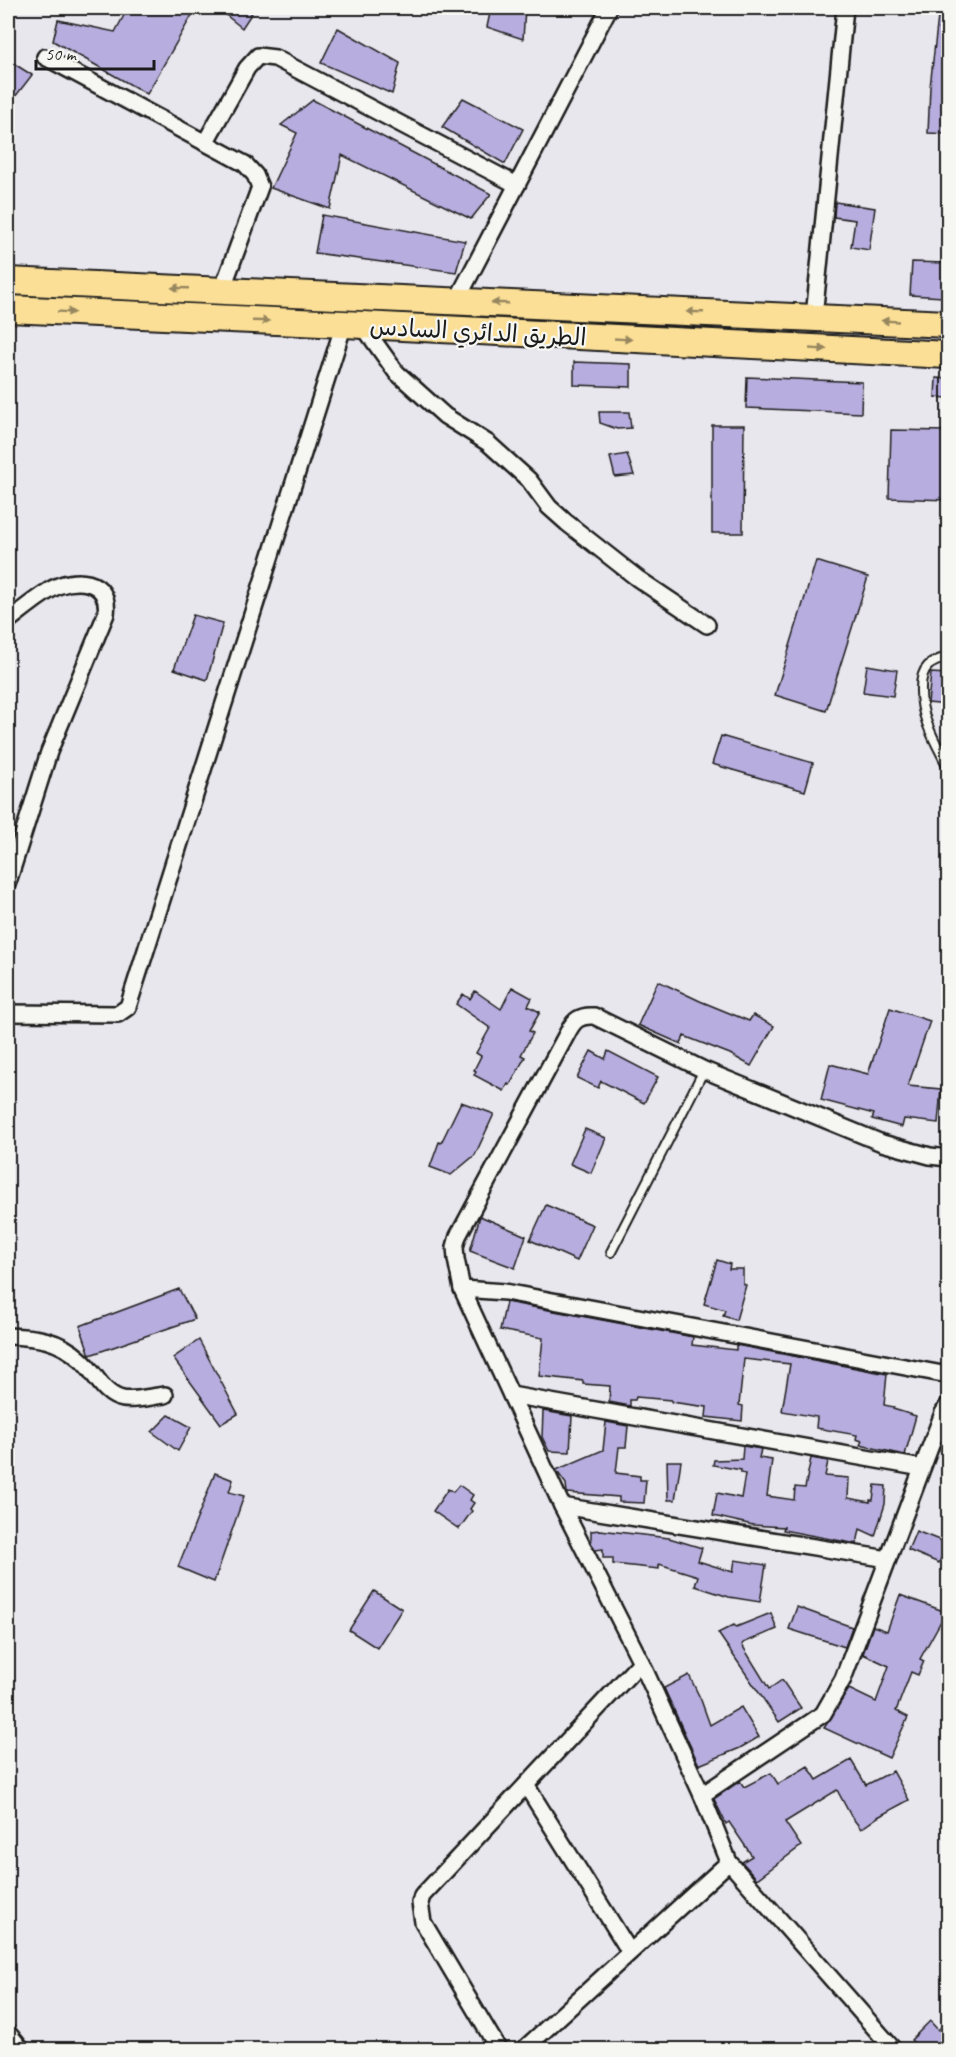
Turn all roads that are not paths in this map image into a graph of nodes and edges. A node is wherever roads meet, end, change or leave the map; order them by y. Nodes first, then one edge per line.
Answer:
1 (609, 8) edge
2 (845, 8) edge
3 (45, 57) dead end
4 (205, 143) junction
5 (516, 185) junction
6 (8, 281) edge
7 (222, 290) junction
8 (456, 302) junction
9 (8, 309) edge
10 (814, 317) junction
11 (948, 324) edge
12 (354, 325) junction
13 (948, 355) edge
14 (8, 621) edge
15 (707, 626) dead end
16 (948, 656) edge
17 (948, 767) edge
18 (8, 882) edge
19 (8, 1013) edge
20 (704, 1070) junction
21 (948, 1158) edge
22 (611, 1252) dead end
23 (462, 1289) junction
24 (8, 1336) edge
25 (948, 1375) edge
26 (165, 1395) dead end
27 (511, 1395) junction
28 (948, 1405) edge
29 (922, 1468) junction
30 (562, 1506) junction
31 (888, 1559) junction
32 (641, 1662) junction
33 (526, 1785) junction
34 (702, 1795) junction
35 (729, 1862) junction
36 (630, 1952) junction
37 (8, 2033) edge
38 (22, 2049) edge
39 (499, 2049) edge
40 (523, 2049) edge
41 (894, 2049) edge

1 - 5 street
2 - 10 street
3 - 4 street
4 - 5 street
4 - 7 street
5 - 8 street
7 -> 6 highway, الطريق الدائري السادس
7 - 8 highway, الطريق الدائري السادس
10 -> 8 highway, الطريق الدائري السادس
9 -> 12 highway, الطريق الدائري السادس
11 -> 10 highway, الطريق الدائري السادس
12 -> 13 highway, الطريق الدائري السادس
12 - 15 street
12 - 19 street
14 - 18 street
16 - 17 lane
20 - 21 street
20 - 22 lane
20 - 23 street
23 - 25 street
23 - 27 street
24 - 26 street
27 - 29 street
27 - 30 street
28 - 29 street
29 - 31 street
30 - 31 street
30 - 32 street
31 - 34 street
32 - 33 street
32 - 34 street
33 - 36 street
33 - 39 street
34 - 35 street
35 - 36 street
35 - 41 street
36 - 40 street
37 - 38 street

